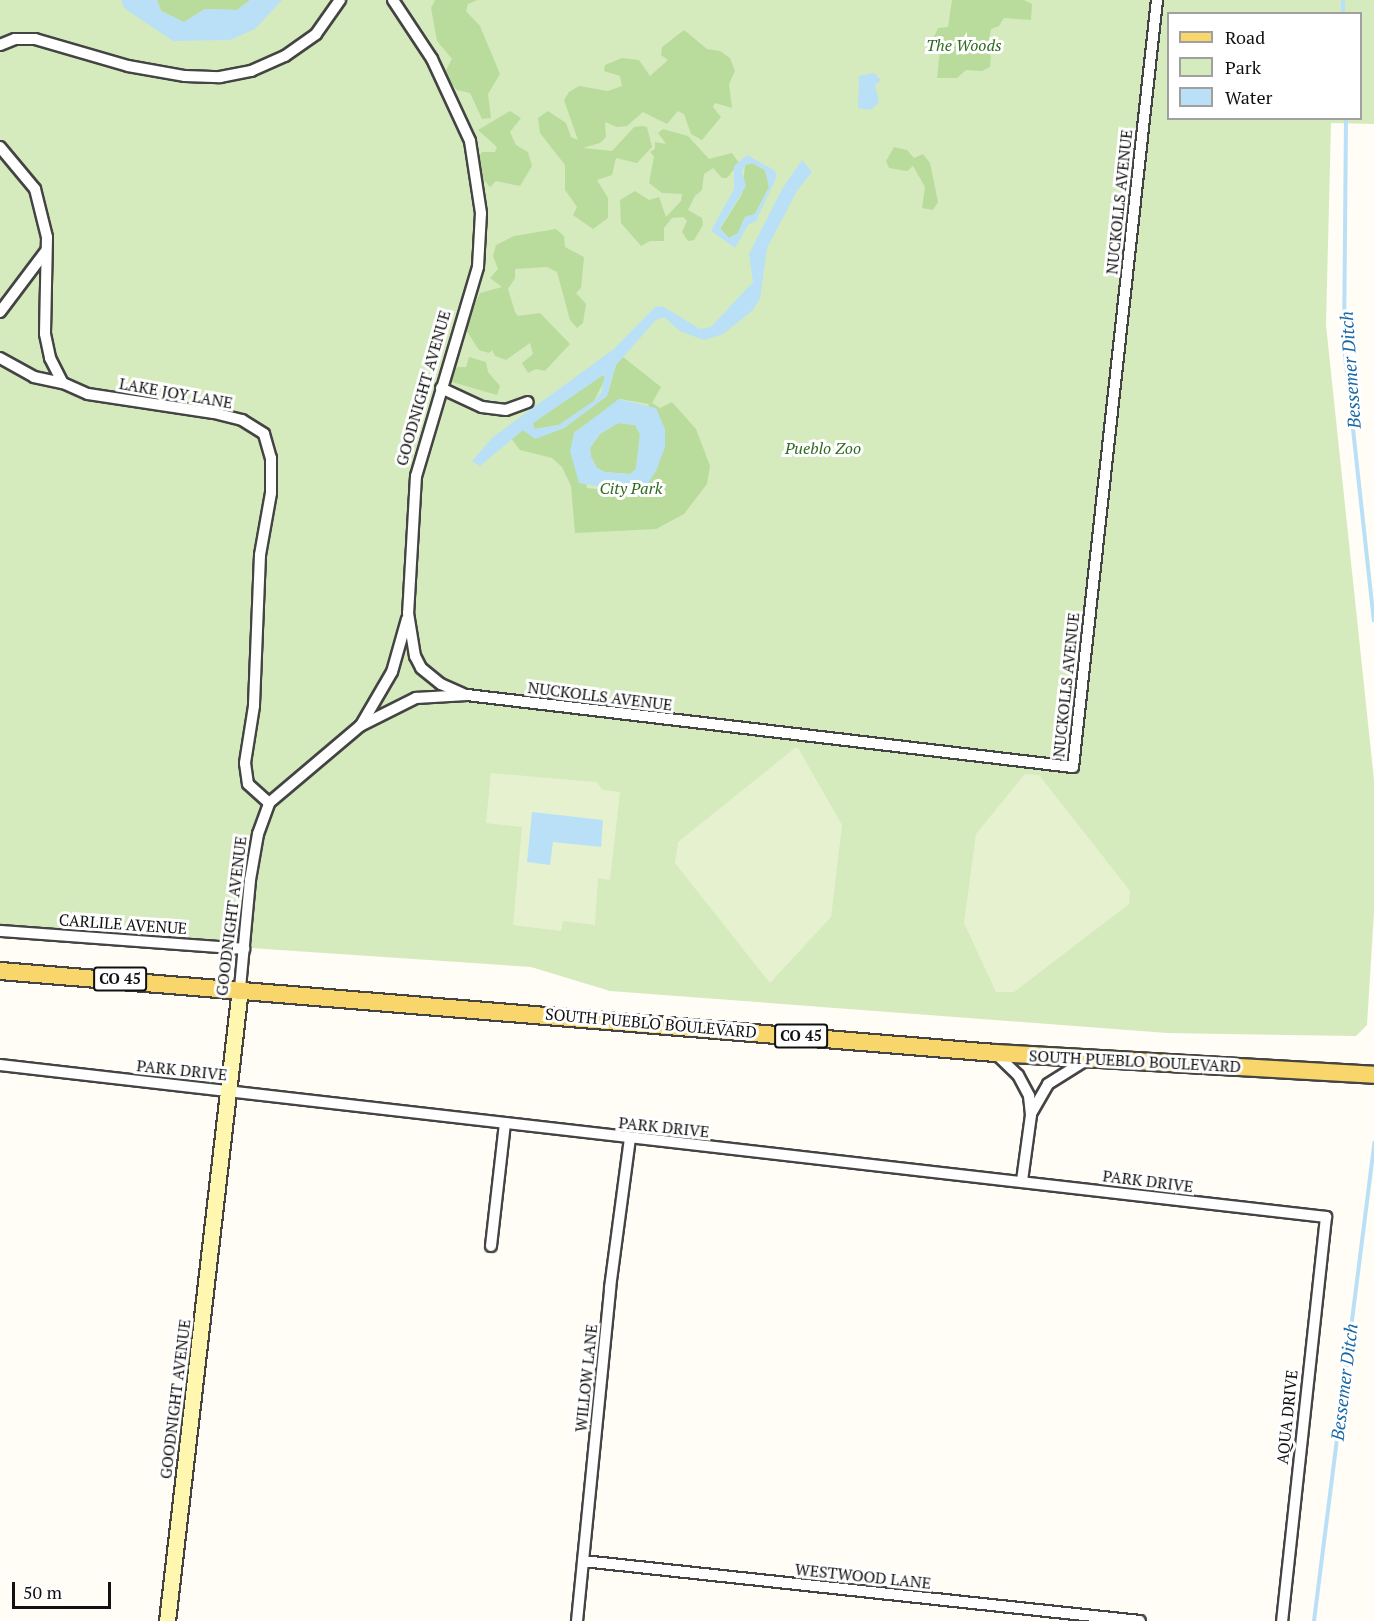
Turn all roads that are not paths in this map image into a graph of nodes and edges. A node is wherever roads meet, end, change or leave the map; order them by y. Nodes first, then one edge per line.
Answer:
1 (340, 0) edge
2 (393, 0) edge
3 (1156, 0) edge
4 (0, 45) edge
5 (0, 147) edge
6 (46, 251) junction
7 (0, 312) edge
8 (0, 358) edge
9 (63, 384) junction
10 (441, 388) junction
11 (528, 402) dead end
12 (408, 613) junction
13 (466, 695) junction
14 (360, 726) junction
15 (269, 803) junction
16 (0, 931) edge
17 (244, 949) junction
18 (0, 971) edge
19 (240, 988) junction
20 (995, 1053) junction
21 (1089, 1058) junction
22 (0, 1065) edge
23 (1368, 1075) edge
24 (228, 1090) junction
25 (1031, 1115) junction
26 (505, 1124) junction
27 (630, 1138) junction
28 (1022, 1181) junction
29 (1326, 1217) joint
30 (491, 1246) dead end
31 (583, 1561) junction
32 (167, 1621) edge
33 (577, 1621) edge
34 (1140, 1621) edge
35 (1282, 1621) edge

1 - 4 street
2 - 10 street, GOODNIGHT AVENUE
3 - 13 street, NUCKOLLS AVENUE
5 - 6 street
6 - 7 street
6 - 9 street
8 - 9 street
9 - 15 street, LAKE JOY LANE
10 - 11 street
10 - 12 street, GOODNIGHT AVENUE
12 - 13 street, GOODNIGHT AVENUE
12 - 14 street
13 - 14 street, GOODNIGHT AVENUE
14 - 15 street, GOODNIGHT AVENUE
15 - 17 street, GOODNIGHT AVENUE
16 - 17 street, CARLILE AVENUE
17 - 19 street, GOODNIGHT AVENUE
18 - 19 main road, SOUTH PUEBLO BOULEVARD / CO 45
19 - 20 main road, SOUTH PUEBLO BOULEVARD / CO 45
19 - 24 street, GOODNIGHT AVENUE
20 - 21 main road, SOUTH PUEBLO BOULEVARD / CO 45
20 - 25 street
21 - 23 main road, SOUTH PUEBLO BOULEVARD / CO 45
21 - 25 street
22 - 24 street, PARK DRIVE
24 - 26 street, PARK DRIVE
24 - 32 street, GOODNIGHT AVENUE
25 - 28 street
26 - 27 street, PARK DRIVE
26 - 30 street
27 - 28 street, PARK DRIVE
27 - 31 street, WILLOW LANE
28 - 29 street, PARK DRIVE
29 - 35 street, AQUA DRIVE
31 - 33 street, WILLOW LANE
31 - 34 street, WESTWOOD LANE

